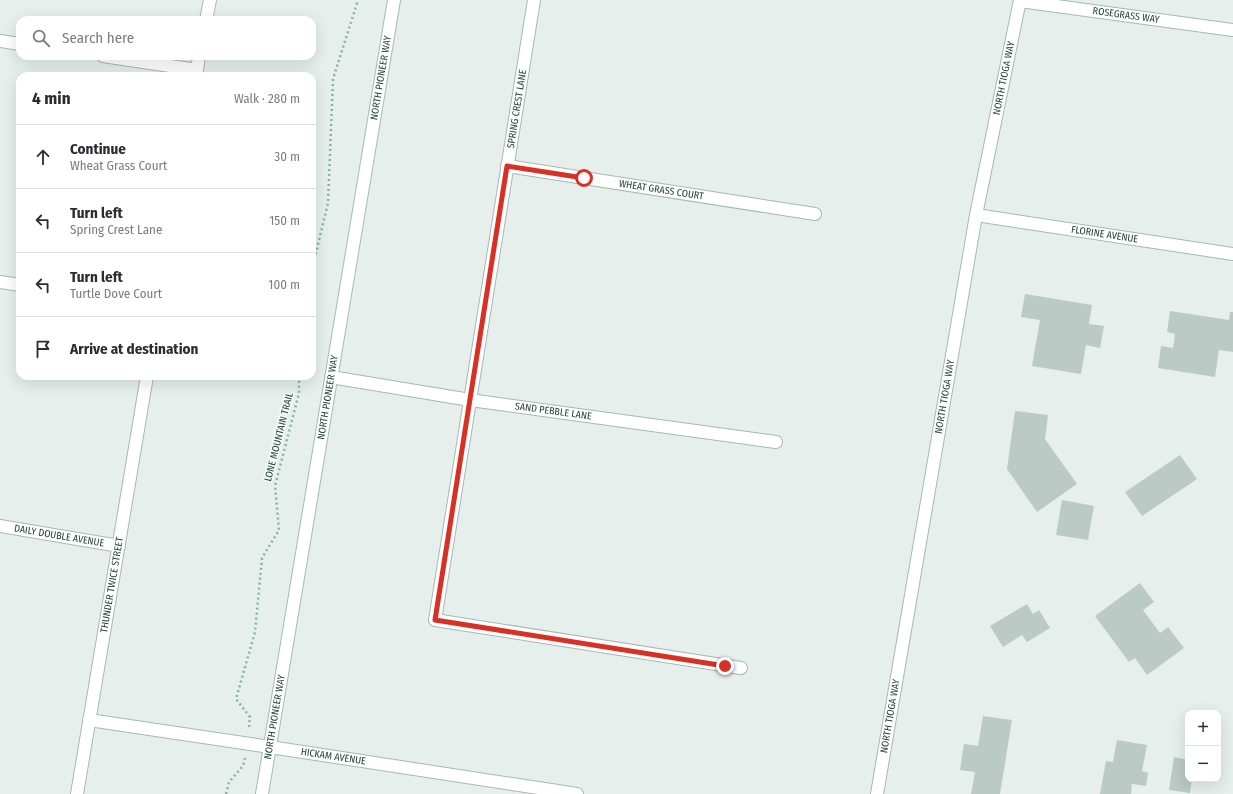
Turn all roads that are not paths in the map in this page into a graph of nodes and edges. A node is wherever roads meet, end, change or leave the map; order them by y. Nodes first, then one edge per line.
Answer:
1 (210, 0) edge
2 (394, 0) edge
3 (534, 0) edge
4 (1020, 1) edge
5 (207, 16) edge
6 (1233, 30) edge
7 (0, 41) edge
8 (16, 43) edge
9 (130, 60) edge
10 (198, 60) edge
11 (507, 166) junction
12 (815, 214) dead end
13 (976, 215) junction
14 (1233, 254) edge
15 (0, 282) edge
16 (16, 284) edge
17 (331, 377) junction
18 (146, 380) edge
19 (470, 400) junction
20 (776, 442) dead end
21 (0, 526) edge
22 (119, 546) junction
23 (741, 668) dead end
24 (89, 720) junction
25 (270, 747) junction
26 (77, 794) edge
27 (262, 794) edge
28 (577, 794) edge
29 (877, 794) edge

1 - 5 street
2 - 17 street, NORTH PIONEER WAY
3 - 11 street, SPRING CREST LANE
4 - 6 street, ROSEGRASS WAY
4 - 13 street, NORTH TIOGA WAY
7 - 8 street
9 - 10 street
11 - 12 street, WHEAT GRASS COURT
11 - 19 street, SPRING CREST LANE
13 - 14 street, FLORINE AVENUE
13 - 29 street, NORTH TIOGA WAY
15 - 16 street
17 - 19 street, SAND PEBBLE LANE
17 - 25 street, NORTH PIONEER WAY
18 - 22 street, THUNDER TWICE STREET
19 - 20 street, SAND PEBBLE LANE
19 - 23 street, SPRING CREST LANE
21 - 22 street, DAILY DOUBLE AVENUE
22 - 24 street, THUNDER TWICE STREET
24 - 25 street, HICKAM AVENUE
24 - 26 street, THUNDER TWICE STREET
25 - 27 street, NORTH PIONEER WAY
25 - 28 street, HICKAM AVENUE

